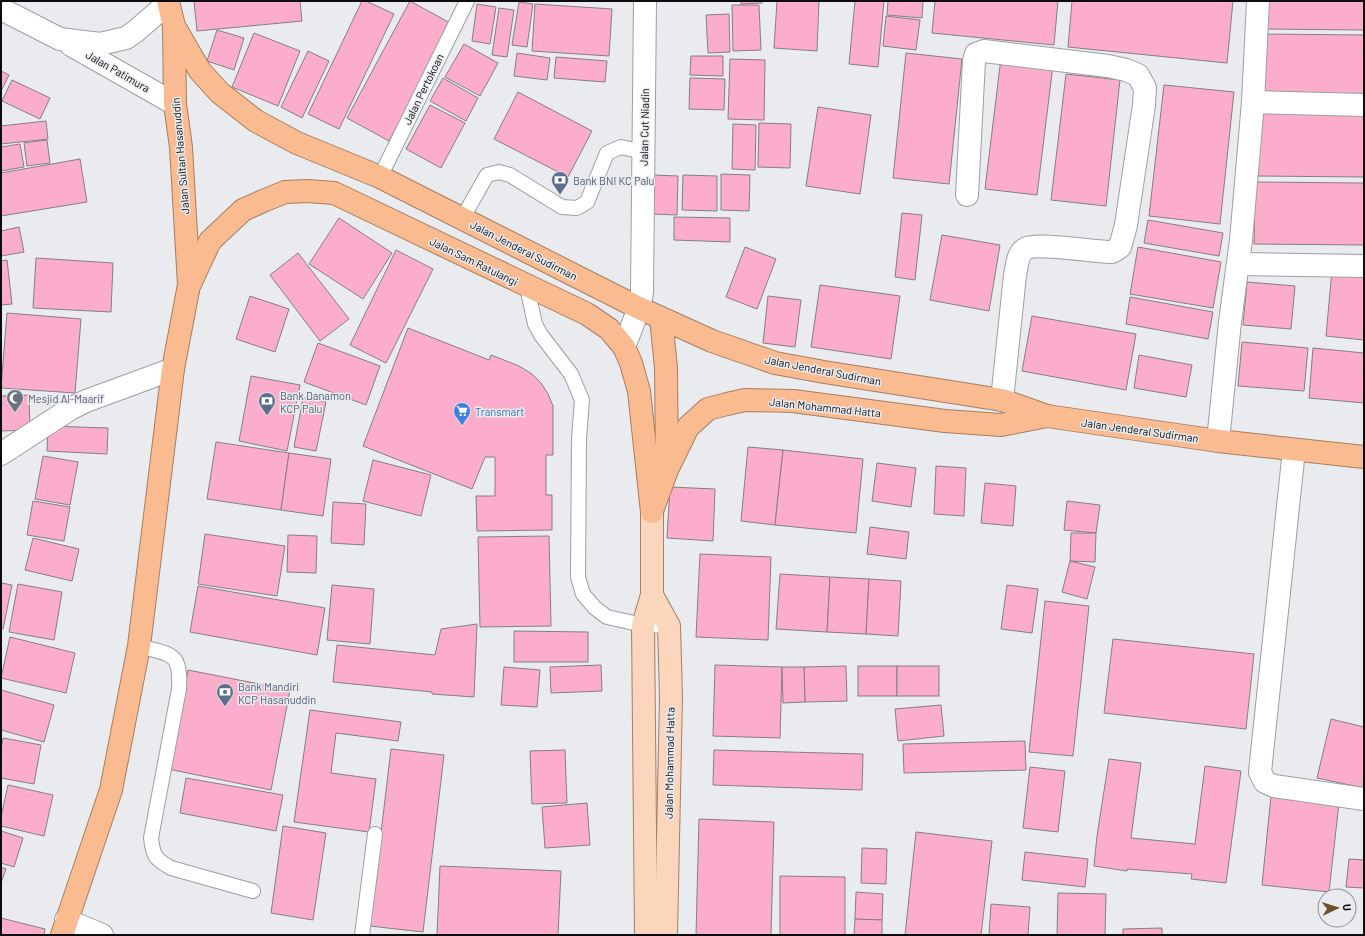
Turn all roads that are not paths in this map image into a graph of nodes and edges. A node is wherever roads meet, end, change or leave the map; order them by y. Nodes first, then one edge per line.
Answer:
1 (467, 1) edge
2 (645, 1) edge
3 (1258, 1) edge
4 (168, 2) edge
5 (1, 9) edge
6 (174, 26) junction
7 (60, 39) junction
8 (1253, 102) junction
9 (175, 104) junction
10 (1364, 104) edge
11 (643, 152) junction
12 (380, 178) junction
13 (967, 195) dead end
14 (462, 219) junction
15 (1239, 264) junction
16 (1364, 266) edge
17 (189, 285) junction
18 (527, 287) junction
19 (639, 308) junction
20 (661, 318) junction
21 (624, 346) junction
22 (173, 369) junction
23 (1002, 400) junction
24 (1047, 416) junction
25 (1218, 441) junction
26 (1294, 450) junction
27 (1, 454) edge
28 (1364, 457) edge
29 (667, 470) junction
30 (652, 512) junction
31 (652, 595) junction
32 (643, 625) junction
33 (669, 626) junction
34 (139, 646) junction
35 (1364, 799) edge
36 (375, 834) dead end
37 (253, 891) dead end
38 (64, 928) edge
39 (102, 935) edge
40 (362, 935) edge
41 (646, 935) edge
42 (666, 935) edge

1 - 12 lane, Jalan Pertokoan
2 - 11 street, Jalan Cut Niadin
3 - 8 street
4 - 6 highway
4 - 7 street, Jalan Patimura
5 - 7 street, Jalan Patimura
6 - 9 highway, Jalan Sultan Hasanuddin
6 - 12 highway, Jalan Jenderal Sudirman
7 - 9 street, Jalan Patimura
8 - 10 street
8 - 15 street
9 - 17 highway, Jalan Sultan Hasanuddin
11 - 14 lane
11 - 19 street, Jalan Cut Niadin
12 - 14 highway, Jalan Jenderal Sudirman
13 - 23 street
14 - 19 highway, Jalan Jenderal Sudirman
15 - 16 street
15 - 25 street
17 - 18 highway, Jalan Sam Ratulangi
17 - 22 highway
18 - 21 highway, Jalan Sam Ratulangi
18 - 32 lane
19 - 20 highway, Jalan Jenderal Sudirman
19 - 21 street, Jalan Cut Niadin
20 - 23 highway, Jalan Jenderal Sudirman
20 - 29 highway
21 - 30 highway, Jalan Sam Ratulangi
22 - 27 street
22 - 34 highway
23 - 24 highway, Jalan Jenderal Sudirman
24 - 25 highway, Jalan Jenderal Sudirman
24 - 29 highway, Jalan Mohammad Hatta
25 - 26 highway, Jalan Jenderal Sudirman
26 - 28 highway, Jalan Jenderal Sudirman
26 - 35 street
29 - 30 highway, Jalan Mohammad Hatta
30 - 31 main road, Jalan Mohammad Hatta
31 - 32 main road, Jalan Mohammad Hatta
31 - 33 main road, Jalan Mohammad Hatta
32 - 33 lane
32 - 41 main road, Jalan Mohammad Hatta
33 - 42 main road, Jalan Mohammad Hatta
34 - 37 lane
34 - 38 highway
36 - 40 lane
38 - 39 street

